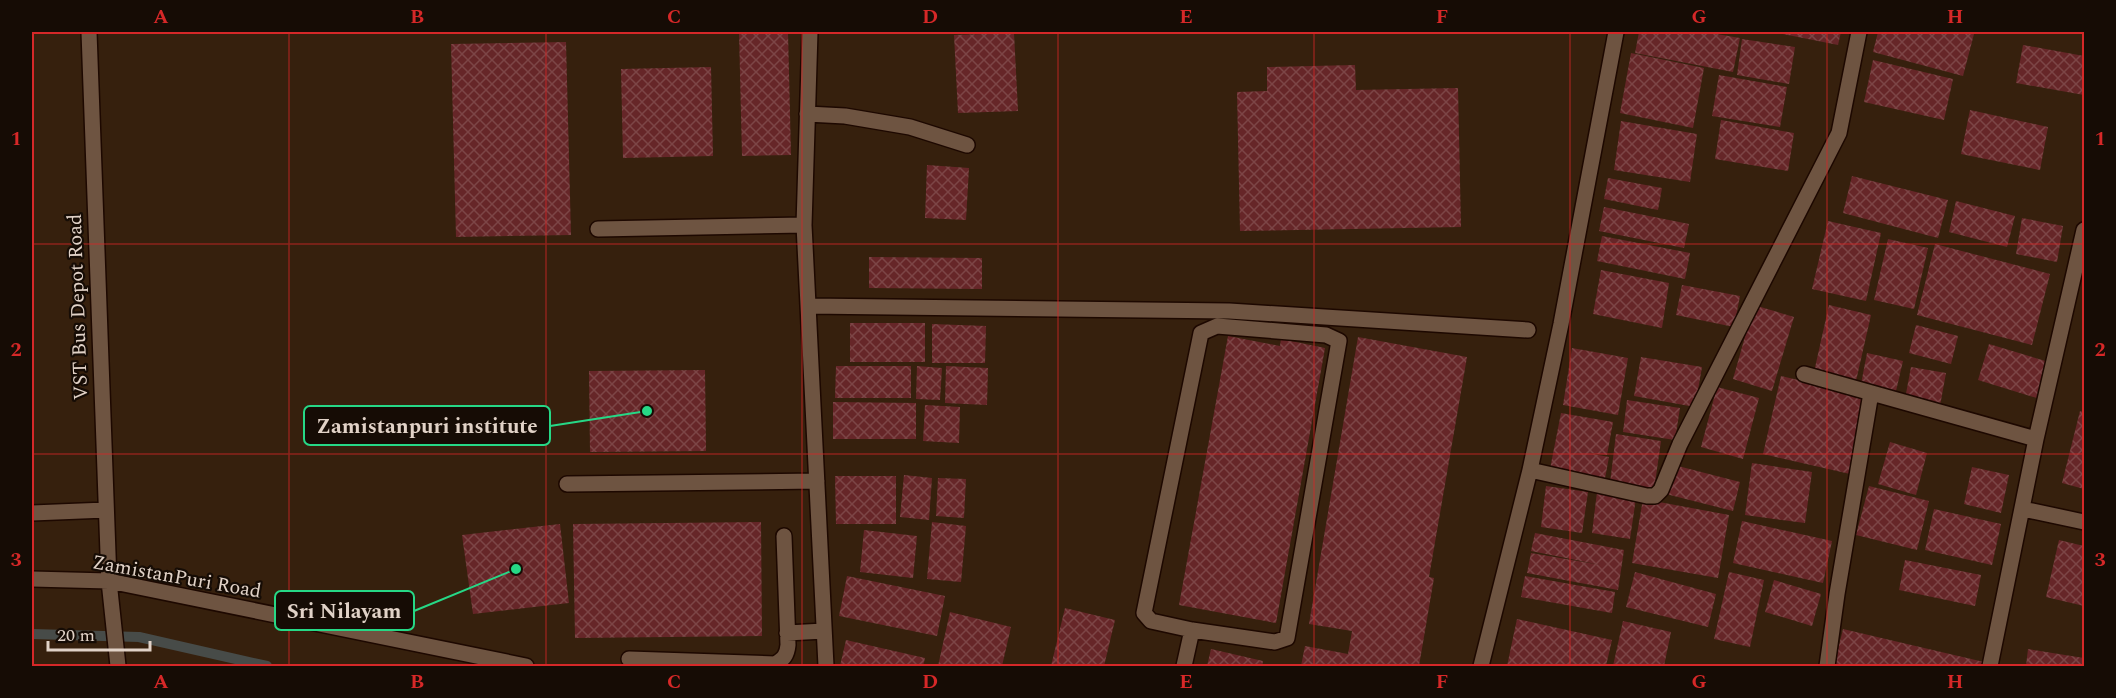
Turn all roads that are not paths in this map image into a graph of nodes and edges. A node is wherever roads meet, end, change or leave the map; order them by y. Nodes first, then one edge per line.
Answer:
1 (88, 32) edge
2 (810, 32) edge
3 (1616, 32) edge
4 (1859, 32) edge
5 (807, 114) junction
6 (967, 145) dead end
7 (804, 225) junction
8 (598, 229) dead end
9 (2085, 230) edge
10 (808, 306) junction
11 (1528, 330) dead end
12 (1804, 374) dead end
13 (1871, 393) junction
14 (2036, 439) junction
15 (1530, 470) junction
16 (810, 481) junction
17 (567, 484) dead end
18 (2023, 509) junction
19 (106, 510) junction
20 (32, 513) edge
21 (2085, 522) edge
22 (784, 536) dead end
23 (32, 579) edge
24 (109, 581) junction
25 (1192, 630) junction
26 (824, 631) junction
27 (787, 633) junction
28 (629, 658) dead end
29 (118, 663) edge
30 (703, 664) edge
31 (526, 666) edge
32 (826, 666) edge
33 (1184, 666) edge
34 (1481, 666) edge
35 (1827, 666) edge
36 (1990, 666) edge

1 - 19 street, VST Bus Depot Road
2 - 5 street
3 - 15 street
4 - 15 street
5 - 6 street
5 - 7 street
7 - 8 street
7 - 10 street
9 - 14 street
10 - 11 street
10 - 16 street
12 - 13 street
13 - 14 street
13 - 35 street
14 - 18 street
15 - 34 street
16 - 17 street
16 - 26 street
18 - 21 street
18 - 36 street
19 - 20 street
19 - 24 street, VST Bus Depot Road
22 - 27 street
23 - 24 street, ZamistanPuri Road
24 - 29 street, VST Bus Depot Road
24 - 31 street, ZamistanPuri Road
25 - 25 street
25 - 33 street
26 - 27 street
26 - 32 street
27 - 30 street
28 - 30 street

